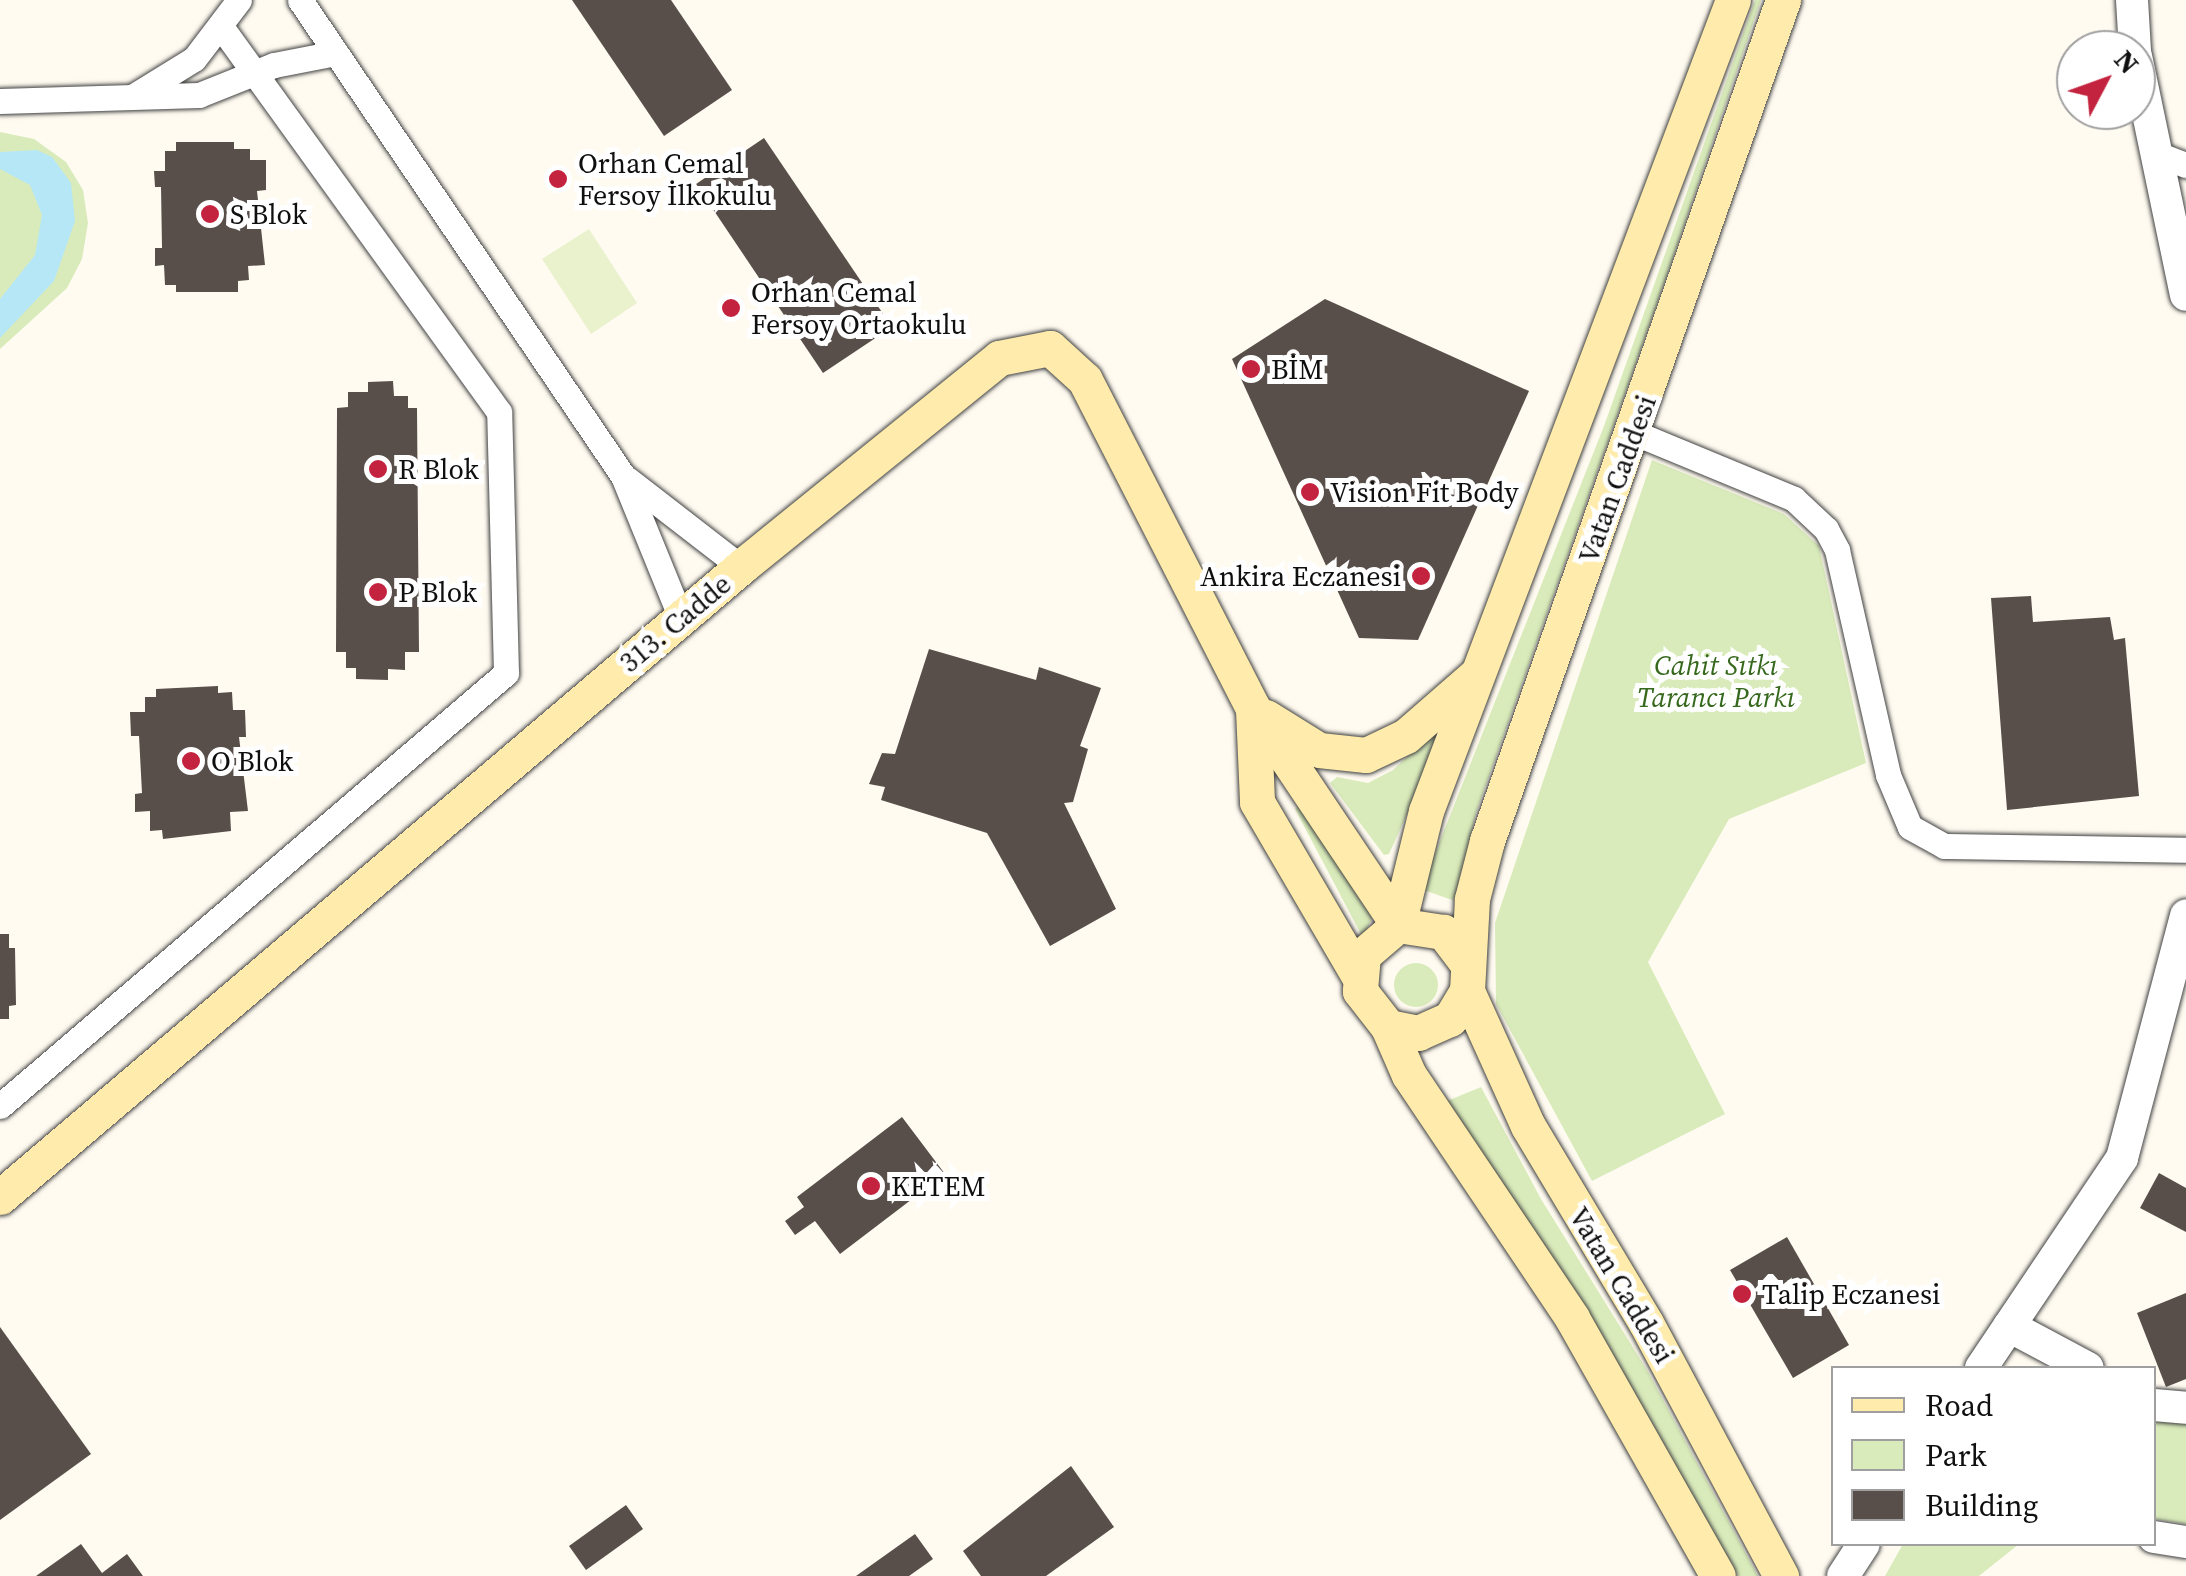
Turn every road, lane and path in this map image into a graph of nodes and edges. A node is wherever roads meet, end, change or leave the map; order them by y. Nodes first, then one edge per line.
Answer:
1 (240, 0) edge
2 (300, 0) edge
3 (1734, 0) edge
4 (1783, 0) edge
5 (2132, 0) edge
6 (221, 27) junction
7 (2134, 30) edge
8 (336, 53) junction
9 (254, 73) junction
10 (130, 98) junction
11 (0, 101) edge
12 (2156, 114) edge
13 (2171, 159) edge
14 (2186, 295) edge
15 (1634, 432) junction
16 (623, 476) junction
17 (742, 567) junction
18 (682, 618) junction
19 (1483, 669) junction
20 (1252, 708) junction
21 (2186, 850) edge
22 (2186, 914) edge
23 (1398, 924) junction
24 (1358, 975) junction
25 (1467, 977) junction
26 (1388, 1027) junction
27 (0, 1106) edge
28 (0, 1196) edge
29 (2010, 1326) junction
30 (1982, 1366) edge
31 (2084, 1366) edge
32 (2156, 1404) edge
33 (2186, 1408) edge
34 (2156, 1537) edge
35 (2186, 1542) edge
36 (1863, 1546) edge
37 (1718, 1576) edge
38 (1781, 1576) edge
39 (1843, 1576) edge

1 - 6 street
2 - 8 street
3 - 19 main road, Vatan Caddesi
4 - 15 main road, Vatan Caddesi
5 - 7 street
6 - 9 street
6 - 10 street
8 - 9 street
8 - 16 street
9 - 10 street
9 - 27 street
10 - 11 street
12 - 13 street
13 - 14 street
15 - 21 street
15 - 25 main road, Vatan Caddesi
16 - 17 street
16 - 18 street
17 - 18 main road, 313. Cadde
17 - 20 main road, 313. Cadde
18 - 28 main road, 313. Cadde
19 - 20 main road
19 - 23 main road, Vatan Caddesi
20 - 23 main road, 313. Cadde
20 - 24 main road, 313. Cadde
22 - 29 street
23 - 24 main road
23 - 25 main road, Vatan Caddesi
24 - 26 main road
25 - 26 main road
25 - 38 main road, Vatan Caddesi
26 - 37 main road
29 - 30 street
29 - 31 street
32 - 33 street
34 - 35 street
36 - 39 street

